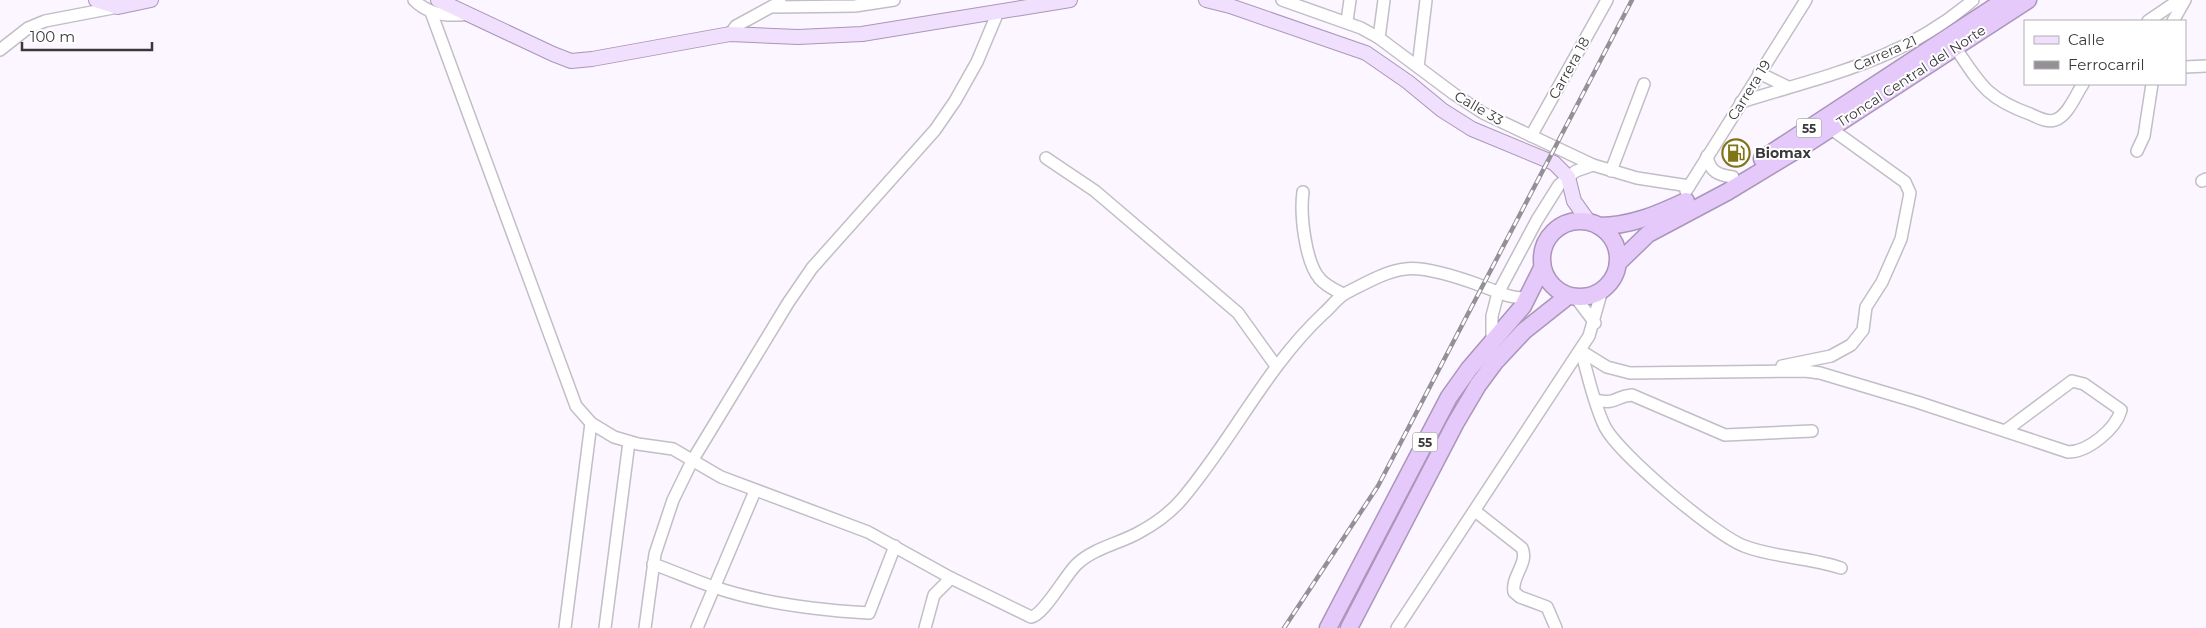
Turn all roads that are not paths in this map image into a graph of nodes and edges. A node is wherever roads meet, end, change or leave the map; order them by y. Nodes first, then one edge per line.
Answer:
1 (96, 0) edge
2 (151, 0) edge
3 (414, 0) edge
4 (894, 0) edge
5 (1070, 0) edge
6 (1206, 0) edge
7 (1282, 0) edge
8 (1350, 0) edge
9 (1384, 0) edge
10 (1426, 0) edge
11 (1607, 0) edge
12 (1806, 0) edge
13 (1973, 0) edge
14 (2005, 0) edge
15 (2028, 0) edge
16 (2179, 0) edge
17 (2185, 0) edge
18 (778, 3) edge
19 (435, 6) edge
20 (118, 7) junction
21 (998, 12) junction
22 (2149, 20) edge
23 (2174, 20) edge
24 (1347, 21) junction
25 (730, 34) junction
26 (1378, 38) junction
27 (1955, 47) junction
28 (0, 50) edge
29 (2206, 66) edge
30 (1418, 67) junction
31 (2186, 68) edge
32 (1759, 72) junction
33 (1644, 84) dead end
34 (2081, 85) edge
35 (2152, 85) edge
36 (1788, 87) junction
37 (1741, 102) junction
38 (1830, 128) junction
39 (1531, 136) junction
40 (2137, 151) dead end
41 (1707, 156) junction
42 (1046, 158) dead end
43 (1593, 165) junction
44 (1611, 171) junction
45 (1568, 177) junction
46 (1733, 177) junction
47 (1689, 186) junction
48 (1303, 192) dead end
49 (1677, 205) junction
50 (1594, 224) junction
51 (1618, 263) junction
52 (1542, 268) junction
53 (1602, 290) junction
54 (1498, 293) junction
55 (1343, 294) junction
56 (1529, 297) junction
57 (1572, 297) junction
58 (1595, 323) junction
59 (1492, 341) junction
60 (1581, 351) junction
61 (1276, 366) junction
62 (1752, 373) junction
63 (1596, 400) junction
64 (591, 423) junction
65 (1812, 431) dead end
66 (2005, 431) junction
67 (628, 442) junction
68 (692, 461) junction
69 (755, 491) junction
70 (1475, 511) junction
71 (895, 546) junction
72 (653, 564) junction
73 (1840, 568) dead end
74 (951, 578) junction
75 (715, 587) junction
76 (564, 628) edge
77 (605, 628) edge
78 (645, 628) edge
79 (698, 628) edge
80 (926, 628) edge
81 (1328, 628) edge
82 (1349, 628) edge
83 (1398, 628) edge
84 (1556, 628) edge

1 - 20 main road
2 - 20 main road
3 - 19 street
4 - 18 street
5 - 21 main road
6 - 45 main road
7 - 24 street, Calle 33
8 - 24 street
9 - 26 street
10 - 30 street
11 - 39 street, Carrera 18
12 - 32 street, Carrera 19
13 - 36 street, Carrera 21
14 - 46 highway, Troncal Central del Norte / 55
15 - 27 highway, Troncal Central del Norte / 55
16 - 22 street
17 - 23 street
18 - 25 street
19 - 25 main road
19 - 64 street
20 - 28 street
21 - 25 main road
21 - 68 street
24 - 26 street, Calle 33
26 - 30 street, Calle 33
27 - 34 street
27 - 38 highway, Troncal Central del Norte / 55
29 - 31 street
30 - 39 street, Calle 33
32 - 36 street
32 - 37 street, Carrera 19
33 - 44 street
35 - 40 street
36 - 37 street, Carrera 21
37 - 41 street, Carrera 19
38 - 51 highway, Troncal Central del Norte / 55
38 - 62 street
39 - 43 street, Calle 33
41 - 46 street
41 - 47 street, Carrera 19
42 - 61 street
43 - 44 street, Calle 33
43 - 45 street
44 - 47 street, Calle 33
45 - 50 main road
45 - 54 street
46 - 49 highway, Troncal Central del Norte / 55
47 - 49 street, Carrera 19
48 - 55 street
49 - 50 highway, Troncal Central del Norte / 55
50 - 51 highway
50 - 52 highway, 55
51 - 53 highway, 55
52 - 56 highway, 55
52 - 57 highway
53 - 57 highway, 55
53 - 58 street
54 - 55 street
54 - 56 street
54 - 59 street
55 - 61 street
56 - 59 highway, 55
57 - 58 street
57 - 82 highway, 55
58 - 60 street
59 - 81 highway, 55
60 - 62 street
60 - 63 street
60 - 70 street
61 - 74 street
62 - 66 street
63 - 65 street
63 - 73 street
64 - 67 street
64 - 76 street
66 - 66 street
67 - 68 street
67 - 77 street
68 - 69 street
68 - 72 street
69 - 71 street
69 - 75 street
70 - 83 street
70 - 84 street
71 - 74 street
71 - 75 street
72 - 75 street
72 - 78 street
74 - 80 street
75 - 79 street

